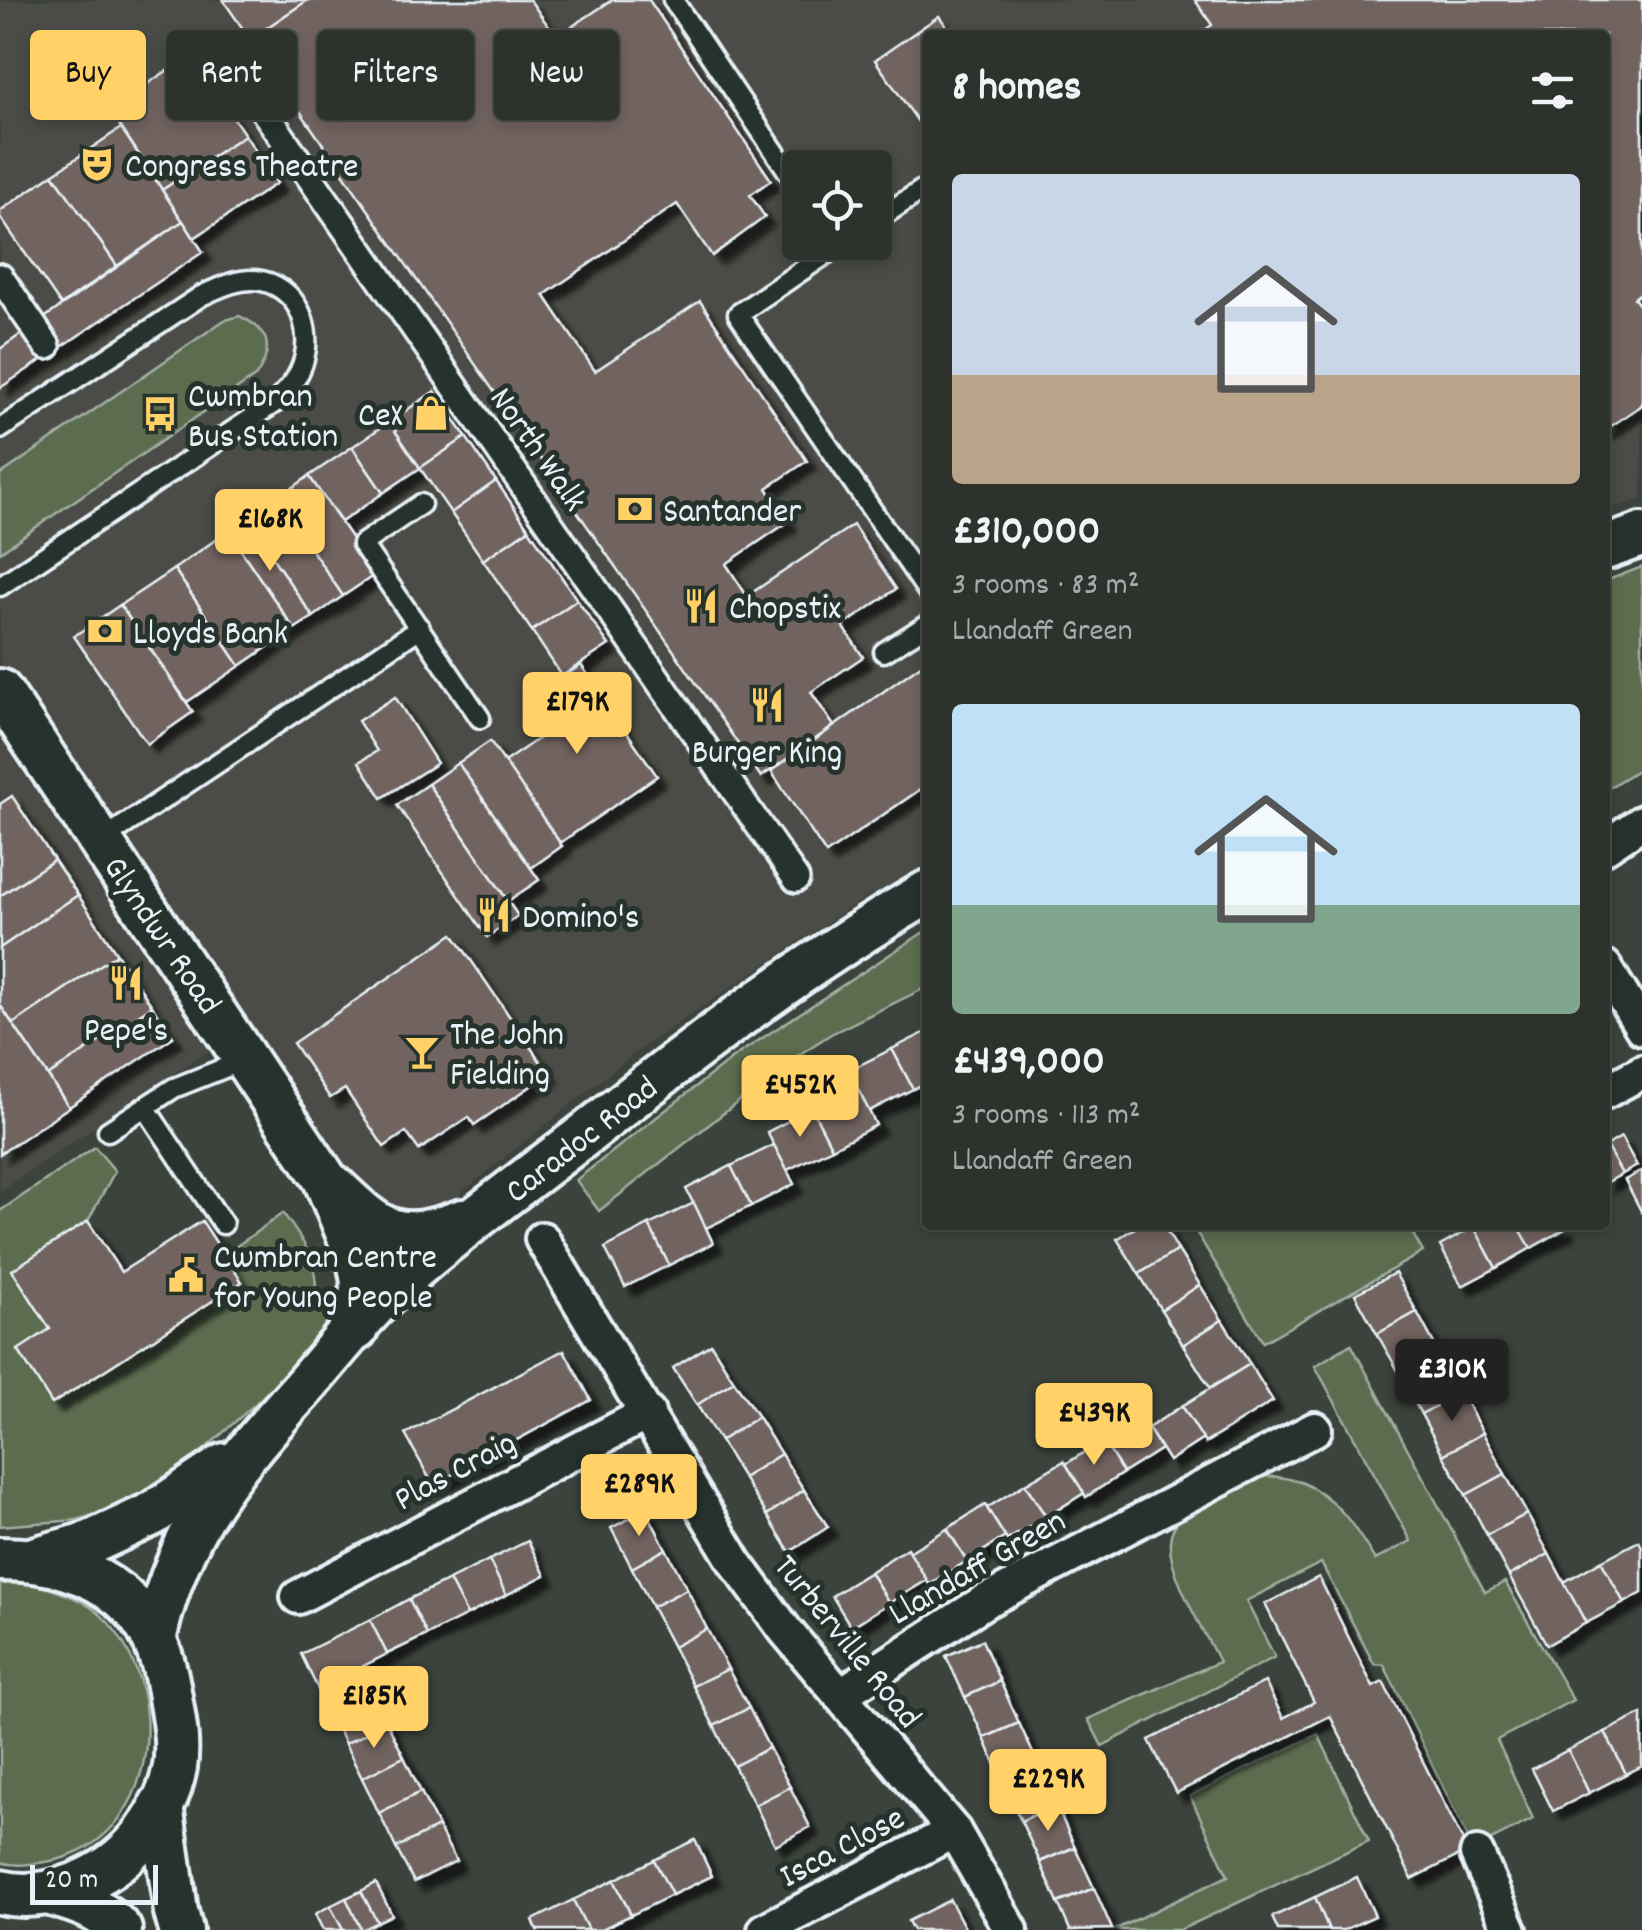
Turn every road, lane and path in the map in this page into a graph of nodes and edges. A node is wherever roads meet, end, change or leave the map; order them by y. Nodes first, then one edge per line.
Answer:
1 (673, 0) edge
2 (270, 120) edge
3 (782, 162) edge
4 (922, 190) edge
5 (892, 210) edge
6 (816, 260) edge
7 (0, 277) edge
8 (47, 346) dead end
9 (0, 429) edge
10 (421, 504) dead end
11 (1642, 535) edge
12 (1610, 546) edge
13 (922, 583) edge
14 (0, 586) edge
15 (420, 628) junction
16 (922, 628) edge
17 (884, 652) dead end
18 (0, 691) edge
19 (480, 718) dead end
20 (1642, 822) edge
21 (102, 840) junction
22 (1610, 844) edge
23 (796, 879) dead end
24 (922, 896) edge
25 (1610, 974) edge
26 (1642, 1028) edge
27 (247, 1059) junction
28 (1642, 1072) edge
29 (1610, 1089) edge
30 (145, 1107) junction
31 (108, 1131) dead end
32 (325, 1179) junction
33 (480, 1214) junction
34 (223, 1224) dead end
35 (542, 1239) dead end
36 (356, 1330) junction
37 (648, 1414) junction
38 (1315, 1428) dead end
39 (246, 1451) junction
40 (17, 1559) edge
41 (298, 1596) dead end
42 (155, 1635) junction
43 (840, 1694) junction
44 (162, 1805) junction
45 (954, 1831) junction
46 (1477, 1854) dead end
47 (2, 1894) edge
48 (51, 1894) junction
49 (120, 1930) edge
50 (181, 1930) edge
51 (765, 1930) edge
52 (1011, 1930) edge
53 (1510, 1930) edge

1 - 3 lane
2 - 23 street, North Walk
4 - 5 lane
6 - 13 lane
7 - 8 street
9 - 14 lane
10 - 15 lane
11 - 12 street
15 - 19 lane
15 - 21 lane
16 - 17 lane
18 - 21 street, Glyndwr Road
20 - 22 street
21 - 27 street, Glyndwr Road
24 - 33 street, Caradoc Road
25 - 26 street
27 - 30 lane
27 - 32 street, Glyndwr Road
28 - 29 street
30 - 31 lane
30 - 34 lane
32 - 33 street, Caradoc Road
32 - 36 street
33 - 36 street, Caradoc Road
35 - 37 street, Turberville Road
36 - 39 street, Caradoc Road
37 - 41 street, Plas Craig
37 - 43 street, Turberville Road
38 - 43 street, Llandaff Green
39 - 40 street, Caradoc Road
39 - 42 street, Caradoc Road
40 - 42 street
42 - 44 street
43 - 45 street, Turberville Road
44 - 48 street
44 - 50 street
45 - 51 street, Isca Close
45 - 52 street, Turberville Road
46 - 53 street
47 - 48 street
48 - 49 street

